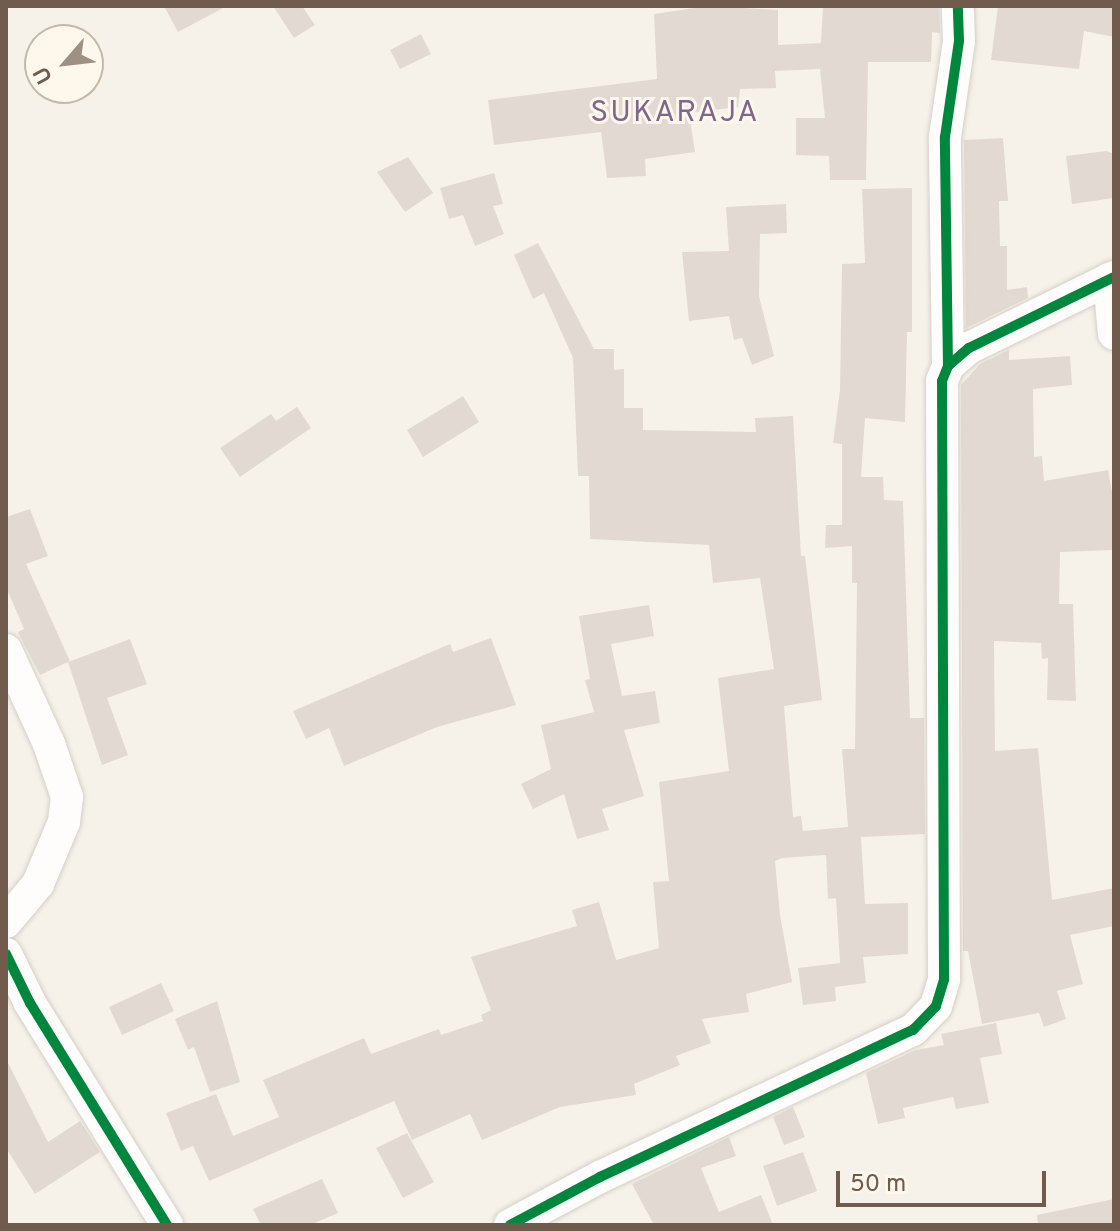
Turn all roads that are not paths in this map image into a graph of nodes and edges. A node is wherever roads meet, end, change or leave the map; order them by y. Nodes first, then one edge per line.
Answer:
1 (958, 6) edge
2 (1111, 278) edge
3 (1114, 334) edge
4 (948, 366) junction
5 (6, 650) edge
6 (6, 922) edge
7 (6, 954) edge
8 (167, 1225) edge
9 (510, 1225) edge

1 - 4 street
2 - 3 street
2 - 4 street
4 - 9 street
5 - 6 street
7 - 8 street

